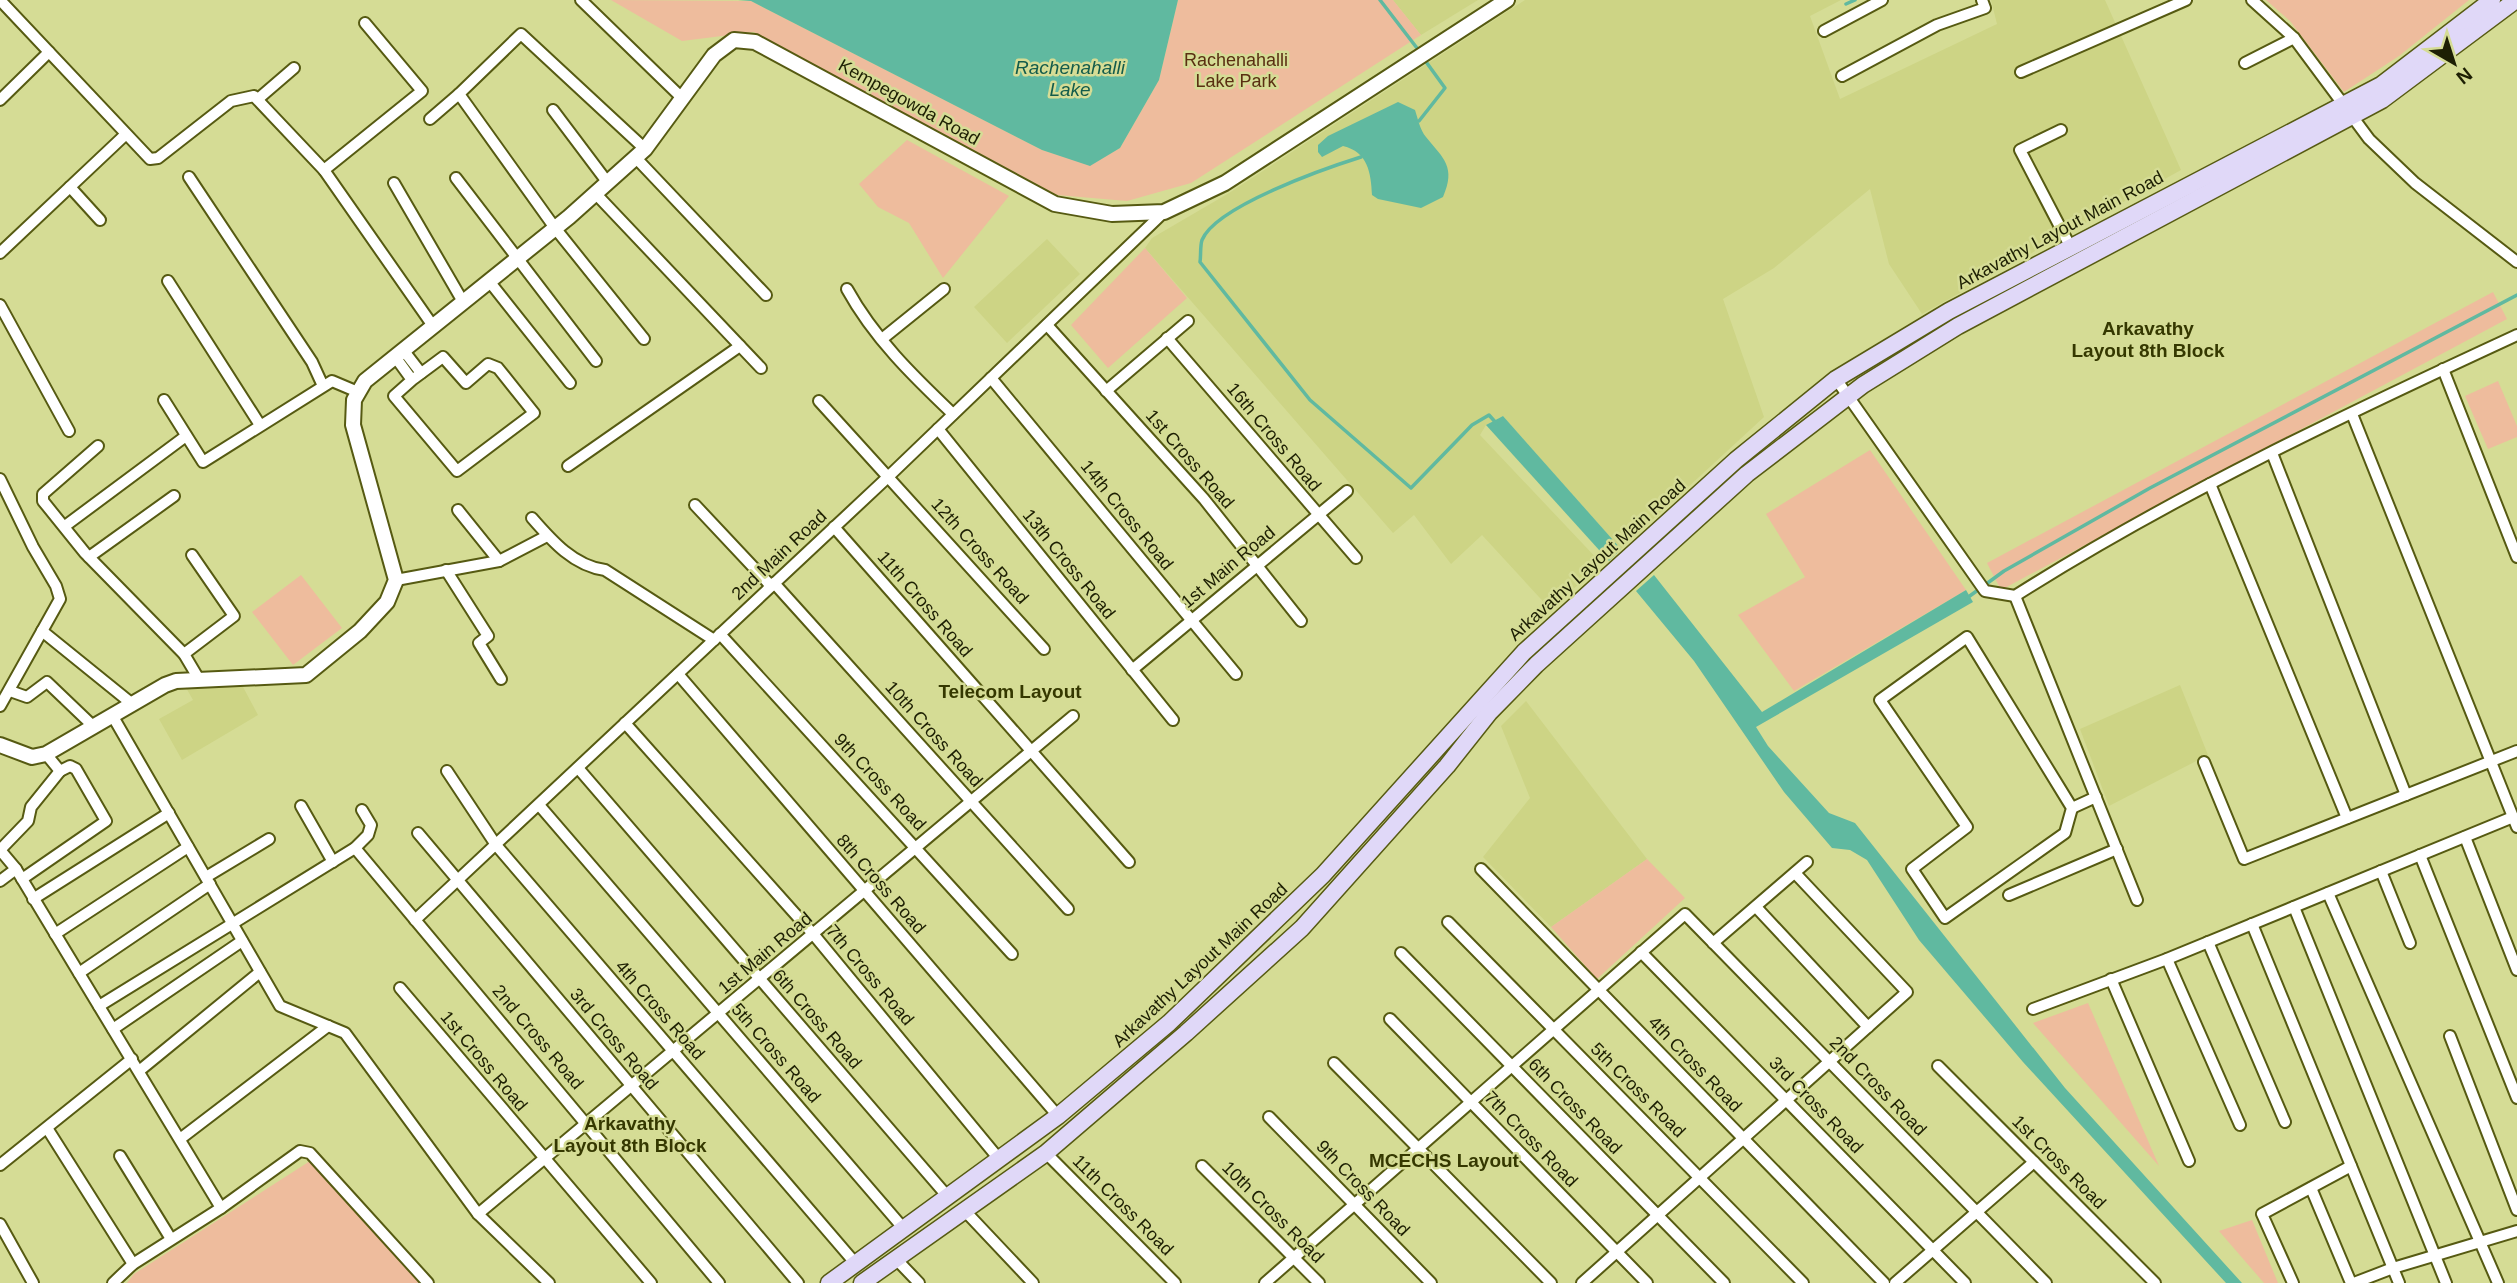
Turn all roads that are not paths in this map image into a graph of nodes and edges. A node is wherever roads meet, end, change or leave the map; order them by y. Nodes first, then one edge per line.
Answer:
1 (0, 0) edge
2 (581, 0) edge
3 (1507, 0) edge
4 (1882, 0) edge
5 (1982, 0) edge
6 (2186, 0) edge
7 (2252, 0) edge
8 (2492, 0) edge
9 (2516, 0) edge
10 (365, 23) dead end
11 (1824, 31) dead end
12 (2294, 38) junction
13 (50, 52) junction
14 (2245, 63) dead end
15 (293, 68) dead end
16 (2021, 72) dead end
17 (1842, 76) dead end
18 (459, 94) junction
19 (682, 98) junction
20 (258, 99) junction
21 (0, 100) edge
22 (2348, 108) junction
23 (553, 110) dead end
24 (430, 119) dead end
25 (2061, 130) dead end
26 (125, 135) junction
27 (640, 153) junction
28 (324, 170) junction
29 (190, 177) dead end
30 (456, 178) dead end
31 (394, 183) dead end
32 (608, 183) junction
33 (70, 187) junction
34 (596, 194) junction
35 (1164, 212) junction
36 (100, 220) dead end
37 (555, 228) junction
38 (2070, 246) junction
39 (0, 253) edge
40 (516, 259) junction
41 (2517, 262) edge
42 (168, 281) dead end
43 (489, 281) junction
44 (847, 289) dead end
45 (944, 289) dead end
46 (766, 295) dead end
47 (462, 300) junction
48 (0, 305) edge
49 (1188, 321) dead end
50 (1047, 325) junction
51 (433, 326) junction
52 (2517, 335) edge
53 (1167, 338) junction
54 (644, 339) dead end
55 (882, 340) junction
56 (740, 346) junction
57 (400, 354) junction
58 (596, 361) dead end
59 (761, 368) dead end
60 (2443, 369) junction
61 (417, 376) junction
62 (992, 378) junction
63 (1836, 379) junction
64 (570, 383) dead end
65 (323, 386) junction
66 (362, 387) junction
67 (1106, 391) junction
68 (1849, 396) junction
69 (164, 400) dead end
70 (819, 401) dead end
71 (953, 414) junction
72 (2352, 414) junction
73 (260, 425) junction
74 (938, 429) junction
75 (69, 432) dead end
76 (186, 436) junction
77 (98, 446) dead end
78 (2272, 453) junction
79 (568, 466) dead end
80 (889, 476) junction
81 (0, 479) edge
82 (2210, 484) junction
83 (1347, 492) dead end
84 (174, 496) dead end
85 (695, 505) dead end
86 (458, 510) dead end
87 (1318, 516) junction
88 (532, 518) dead end
89 (65, 526) junction
90 (834, 527) junction
91 (547, 536) junction
92 (192, 555) dead end
93 (89, 557) junction
94 (2517, 557) edge
95 (1356, 558) dead end
96 (499, 561) junction
97 (1257, 566) junction
98 (446, 570) junction
99 (397, 580) junction
100 (772, 585) junction
101 (2015, 596) junction
102 (1191, 621) junction
103 (1300, 621) dead end
104 (43, 631) junction
105 (717, 637) junction
106 (1044, 649) dead end
107 (184, 654) junction
108 (1132, 670) junction
109 (678, 674) junction
110 (1236, 674) dead end
111 (501, 679) dead end
112 (200, 681) junction
113 (10, 691) junction
114 (131, 702) junction
115 (0, 706) edge
116 (112, 715) junction
117 (1073, 716) dead end
118 (1173, 720) dead end
119 (625, 723) junction
120 (93, 726) junction
121 (0, 745) edge
122 (2517, 751) edge
123 (1033, 752) junction
124 (46, 754) junction
125 (2204, 762) dead end
126 (2491, 762) junction
127 (578, 768) junction
128 (60, 771) junction
129 (447, 771) dead end
130 (2406, 795) junction
131 (2096, 797) junction
132 (972, 803) junction
133 (539, 805) junction
134 (301, 806) dead end
135 (2072, 808) junction
136 (362, 810) dead end
137 (169, 813) junction
138 (2347, 818) junction
139 (2515, 822) edge
140 (418, 833) dead end
141 (2465, 837) junction
142 (270, 839) dead end
143 (496, 845) junction
144 (188, 847) junction
145 (355, 848) junction
146 (917, 849) junction
147 (2117, 849) junction
148 (0, 850) edge
149 (2420, 855) junction
150 (333, 862) junction
151 (1129, 862) dead end
152 (1807, 862) dead end
153 (1481, 869) dead end
154 (2381, 871) junction
155 (1795, 873) junction
156 (19, 874) junction
157 (1323, 875) junction
158 (0, 881) edge
159 (208, 881) junction
160 (457, 881) junction
161 (1338, 888) junction
162 (865, 892) junction
163 (2328, 893) junction
164 (2009, 895) dead end
165 (33, 899) junction
166 (2137, 900) dead end
167 (1756, 907) junction
168 (2294, 907) junction
169 (1068, 909) dead end
170 (415, 920) junction
171 (1448, 922) dead end
172 (232, 923) junction
173 (2252, 924) junction
174 (55, 934) junction
175 (814, 934) junction
176 (242, 941) junction
177 (2208, 942) junction
178 (1713, 943) junction
179 (2410, 943) dead end
180 (1641, 952) junction
181 (1401, 953) dead end
182 (1012, 954) dead end
183 (2167, 959) junction
184 (2517, 970) edge
185 (260, 972) junction
186 (79, 973) junction
187 (760, 979) junction
188 (2112, 979) junction
189 (400, 988) dead end
190 (1598, 990) junction
191 (99, 1006) junction
192 (2033, 1009) dead end
193 (719, 1014) junction
194 (1390, 1019) dead end
195 (328, 1026) junction
196 (1868, 1027) junction
197 (113, 1029) junction
198 (1553, 1029) junction
199 (2450, 1037) dead end
200 (673, 1052) junction
201 (132, 1059) junction
202 (1830, 1062) junction
203 (1334, 1063) dead end
204 (1512, 1066) junction
205 (1938, 1066) dead end
206 (139, 1071) junction
207 (631, 1086) junction
208 (2517, 1098) edge
209 (1786, 1100) junction
210 (1471, 1102) junction
211 (1058, 1116) junction
212 (1269, 1117) dead end
213 (2285, 1122) dead end
214 (588, 1123) junction
215 (2240, 1125) dead end
216 (47, 1128) junction
217 (180, 1139) junction
218 (1744, 1139) junction
219 (1418, 1148) junction
220 (1046, 1153) junction
221 (120, 1156) dead end
222 (544, 1159) junction
223 (999, 1159) junction
224 (2189, 1161) dead end
225 (2034, 1162) junction
226 (0, 1165) edge
227 (1202, 1166) dead end
228 (2351, 1166) junction
229 (1700, 1178) junction
230 (2311, 1188) junction
231 (948, 1197) junction
232 (1354, 1205) junction
233 (221, 1208) junction
234 (2517, 1210) edge
235 (965, 1212) junction
236 (1977, 1212) junction
237 (478, 1214) junction
238 (1658, 1215) junction
239 (0, 1224) edge
240 (904, 1229) junction
241 (2517, 1231) edge
242 (171, 1239) junction
243 (2481, 1242) junction
244 (1933, 1250) junction
245 (1617, 1252) junction
246 (2435, 1256) junction
247 (1294, 1258) junction
248 (896, 1259) junction
249 (133, 1264) junction
250 (856, 1264) junction
251 (2393, 1268) junction
252 (33, 1283) edge
253 (113, 1283) edge
254 (428, 1283) edge
255 (549, 1283) edge
256 (651, 1283) edge
257 (719, 1283) edge
258 (798, 1283) edge
259 (829, 1283) edge
260 (862, 1283) edge
261 (919, 1283) edge
262 (1032, 1283) edge
263 (1174, 1283) edge
264 (1265, 1283) edge
265 (1319, 1283) edge
266 (1431, 1283) edge
267 (1551, 1283) edge
268 (1582, 1283) edge
269 (1647, 1283) edge
270 (1724, 1283) edge
271 (1803, 1283) edge
272 (1884, 1283) edge
273 (1895, 1283) edge
274 (1965, 1283) edge
275 (2046, 1283) edge
276 (2155, 1283) edge
277 (2293, 1283) edge
278 (2352, 1283) edge
279 (2399, 1283) edge
280 (2446, 1283) edge
281 (2498, 1283) edge

1 - 13 street
2 - 19 street
3 - 35 street, Kempegowda Road
4 - 11 street
5 - 17 street
6 - 16 street
7 - 12 street
8 - 22 main road, Arkavathy Layout Main Road
9 - 22 main road, Arkavathy Layout Main Road
10 - 28 street
12 - 14 street
12 - 22 street
13 - 21 street
13 - 26 street
15 - 20 street
18 - 24 street
18 - 27 street
18 - 37 street
19 - 27 street, Kempegowda Road
19 - 35 street, Kempegowda Road
20 - 26 street
20 - 28 street
22 - 38 main road, Arkavathy Layout Main Road
22 - 41 street
22 - 68 main road, Arkavathy Layout Main Road
23 - 32 street
25 - 38 street
26 - 33 street
27 - 32 street, Kempegowda Road
27 - 46 street
28 - 51 street
29 - 65 street
30 - 40 street
31 - 47 street
32 - 34 street, Kempegowda Road
33 - 36 street
33 - 39 street
34 - 37 street, Kempegowda Road
34 - 56 street
35 - 50 street, 2nd Main Road
37 - 40 street, Kempegowda Road
37 - 54 street
38 - 63 main road, Arkavathy Layout Main Road
40 - 43 street, Kempegowda Road
40 - 58 street
42 - 73 street
43 - 47 street, Kempegowda Road
43 - 64 street
44 - 55 street
45 - 55 street
47 - 51 street, Kempegowda Road
48 - 75 street
49 - 53 street
50 - 62 street, 2nd Main Road
50 - 67 street, 1st Cross Road
51 - 57 street, Kempegowda Road
52 - 60 street
53 - 67 street
53 - 87 street, 16th Cross Road
55 - 71 street
56 - 59 street
56 - 79 street
57 - 61 street
57 - 66 street, Kempegowda Road
60 - 72 street
60 - 94 street
61 - 61 street
62 - 71 street, 2nd Main Road
62 - 102 street, 14th Cross Road
63 - 68 street
63 - 157 main road, Arkavathy Layout Main Road
65 - 66 street
65 - 73 street
66 - 99 street
67 - 97 street, 1st Cross Road
68 - 101 street
68 - 161 main road, Arkavathy Layout Main Road
69 - 76 street
70 - 80 street, 12th Cross Road
71 - 74 street, 2nd Main Road
72 - 78 street
72 - 126 street
73 - 76 street
74 - 80 street, 2nd Main Road
74 - 108 street, 13th Cross Road
76 - 89 street
77 - 89 street
78 - 82 street
78 - 130 street
80 - 90 street, 2nd Main Road
80 - 106 street, 12th Cross Road
81 - 104 street
82 - 101 street
82 - 138 street
83 - 87 street, 1st Main Road
84 - 93 street
85 - 100 street, 10th Cross Road
86 - 96 street
87 - 95 street, 16th Cross Road
87 - 97 street, 1st Main Road
88 - 91 street, 9th Cross Road
89 - 93 street
90 - 100 street, 2nd Main Road
90 - 123 street, 11th Cross Road
91 - 96 street
91 - 105 street, 9th Cross Road
92 - 107 street
93 - 107 street
96 - 98 street
97 - 102 street, 1st Main Road
97 - 103 street, 1st Cross Road
98 - 99 street
98 - 111 street
99 - 112 street
100 - 105 street, 2nd Main Road
100 - 132 street, 10th Cross Road
101 - 131 street
102 - 108 street, 1st Main Road
102 - 110 street, 14th Cross Road
104 - 113 street
104 - 114 street
105 - 109 street, 2nd Main Road
105 - 146 street, 9th Cross Road
107 - 112 street
108 - 118 street, 13th Cross Road
109 - 119 street, 2nd Main Road
109 - 162 street, 8th Cross Road
112 - 114 street
113 - 115 street
113 - 120 street
114 - 116 street
116 - 120 street
116 - 137 street
117 - 123 street, 1st Main Road
119 - 127 street, 2nd Main Road
119 - 175 street, 7th Cross Road
120 - 124 street
121 - 124 street
122 - 126 street
123 - 132 street, 1st Main Road
123 - 151 street, 11th Cross Road
124 - 128 street
125 - 138 street
126 - 130 street
126 - 139 street
127 - 133 street, 2nd Main Road
127 - 187 street, 6th Cross Road
128 - 148 street
128 - 156 street
129 - 143 street, 4th Cross Road
130 - 138 street
131 - 135 street
131 - 147 street
132 - 146 street, 1st Main Road
132 - 169 street, 10th Cross Road
133 - 143 street, 2nd Main Road
133 - 193 street, 5th Cross Road
134 - 150 street
135 - 135 street
136 - 145 street
137 - 144 street
137 - 165 street
139 - 141 street
140 - 160 street, 3rd Cross Road
141 - 149 street
141 - 184 street
142 - 159 street
143 - 160 street, 2nd Main Road
143 - 200 street, 4th Cross Road
144 - 159 street
144 - 174 street
145 - 150 street
145 - 170 street, 2nd Cross Road
146 - 162 street, 1st Main Road
146 - 182 street, 9th Cross Road
147 - 164 street
147 - 166 street
148 - 156 street
149 - 154 street
149 - 208 street
150 - 172 street
152 - 155 street
153 - 190 street, 4th Cross Road
154 - 163 street
154 - 179 street
155 - 167 street
155 - 196 street
156 - 158 street
156 - 165 street
157 - 161 main road
157 - 211 main road, Arkavathy Layout Main Road
159 - 172 street
159 - 186 street
160 - 170 street, 2nd Main Road
160 - 207 street, 3rd Cross Road
161 - 220 main road, Arkavathy Layout Main Road
162 - 175 street, 1st Main Road
162 - 211 street, 8th Cross Road
163 - 168 street
163 - 243 street
165 - 174 street
167 - 178 street
167 - 196 street
168 - 173 street
168 - 246 street
170 - 214 street, 2nd Cross Road
171 - 198 street, 5th Cross Road
172 - 176 street
172 - 191 street
173 - 177 street
173 - 228 street
174 - 186 street
175 - 187 street, 1st Main Road
175 - 223 street, 7th Cross Road
176 - 185 street
176 - 197 street
177 - 183 street
177 - 213 street
178 - 180 street, 2nd Cross Road
178 - 202 street, 2nd Cross Road
180 - 190 street
180 - 209 street, 3rd Cross Road
181 - 204 street, 6th Cross Road
183 - 188 street
183 - 215 street
185 - 195 street
185 - 206 street
186 - 191 street
187 - 193 street, 1st Main Road
187 - 231 street, 6th Cross Road
188 - 192 street
188 - 224 street
189 - 222 street, 1st Cross Road
190 - 198 street
190 - 218 street, 4th Cross Road
191 - 197 street
193 - 200 street, 1st Main Road
193 - 240 street, 5th Cross Road
194 - 210 street, 7th Cross Road
195 - 217 street
195 - 237 street
196 - 202 street
197 - 201 street
198 - 204 street
198 - 229 street, 5th Cross Road
199 - 234 street
200 - 207 street, 1st Main Road
200 - 250 street, 4th Cross Road
201 - 206 street
201 - 216 street
202 - 209 street
202 - 236 street, 2nd Cross Road
203 - 219 street
204 - 210 street
204 - 238 street, 6th Cross Road
205 - 225 street, 1st Cross Road
206 - 217 street
207 - 214 street, 1st Main Road
207 - 258 street, 3rd Cross Road
209 - 218 street
209 - 244 street, 3rd Cross Road
210 - 219 street
210 - 245 street, 7th Cross Road
211 - 223 main road, Arkavathy Layout Main Road
212 - 232 street, 9th Cross Road
214 - 222 street, 1st Main Road
214 - 257 street, 2nd Cross Road
216 - 226 street
216 - 249 street
217 - 233 street
218 - 229 street
218 - 272 street, 4th Cross Road
219 - 232 street
219 - 267 street
220 - 235 main road, Arkavathy Layout Main Road
220 - 263 street, 11th Cross Road
221 - 242 street
222 - 237 street, 1st Main Road
222 - 256 street, 1st Cross Road
223 - 231 main road, Arkavathy Layout Main Road
225 - 236 street
225 - 276 street, 1st Cross Road
227 - 247 street, 10th Cross Road
228 - 230 street
228 - 251 street
229 - 238 street
229 - 271 street, 5th Cross Road
230 - 277 street
230 - 278 street
231 - 240 main road, Arkavathy Layout Main Road
232 - 247 street
232 - 266 street, 9th Cross Road
233 - 242 street
233 - 254 street
235 - 248 main road, Arkavathy Layout Main Road
235 - 262 street
236 - 244 street
236 - 275 street, 2nd Cross Road
237 - 255 street
238 - 245 street
238 - 270 street, 6th Cross Road
239 - 252 street
240 - 250 main road, Arkavathy Layout Main Road
241 - 243 street
242 - 249 street
243 - 246 street
243 - 281 street
244 - 273 street
244 - 274 street, 3rd Cross Road
245 - 268 street
245 - 269 street, 7th Cross Road
246 - 251 street
246 - 280 street
247 - 264 street
247 - 265 street, 10th Cross Road
248 - 260 main road, Arkavathy Layout Main Road
248 - 261 street
249 - 253 street
250 - 259 main road, Arkavathy Layout Main Road
251 - 278 street
251 - 279 street

